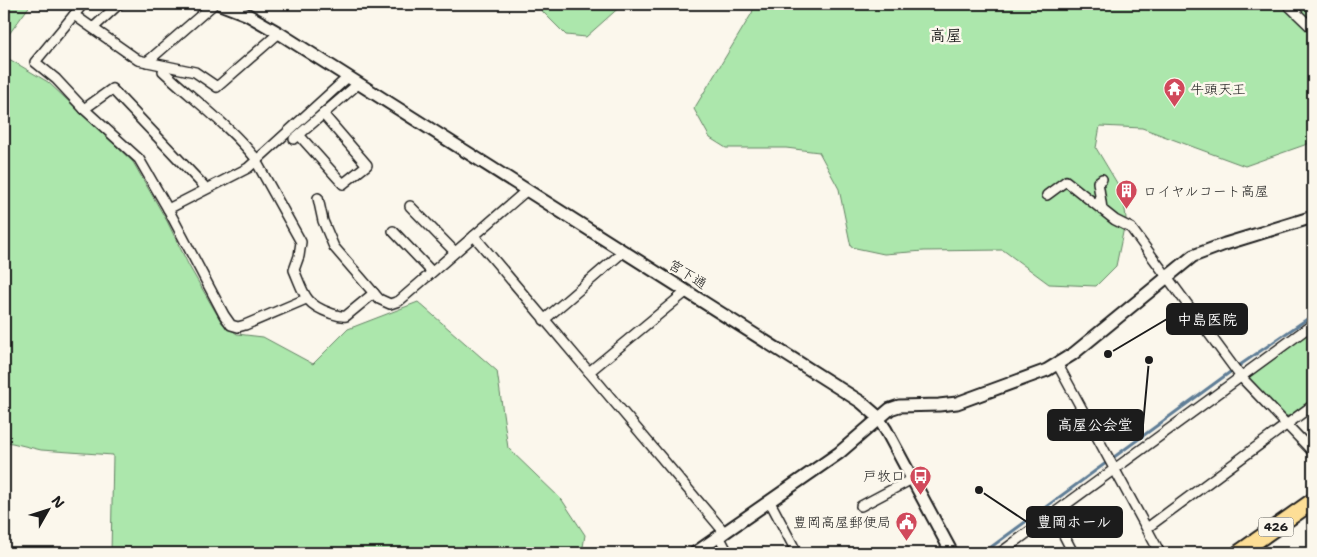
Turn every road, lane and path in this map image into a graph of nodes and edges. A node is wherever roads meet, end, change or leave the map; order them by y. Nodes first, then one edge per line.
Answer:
1 (83, 4) edge
2 (119, 4) edge
3 (214, 4) edge
4 (220, 4) edge
5 (1287, 4) edge
6 (74, 15) junction
7 (92, 28) junction
8 (1313, 29) edge
9 (279, 33) junction
10 (148, 62) junction
11 (163, 71) dead end
12 (348, 77) junction
13 (358, 84) junction
14 (84, 109) junction
15 (323, 114) junction
16 (256, 160) junction
17 (1102, 179) dead end
18 (204, 186) dead end
19 (527, 190) junction
20 (1047, 195) dead end
21 (318, 198) dead end
22 (410, 206) dead end
23 (168, 209) junction
24 (1102, 209) junction
25 (1313, 217) edge
26 (393, 231) dead end
27 (474, 236) junction
28 (624, 251) junction
29 (455, 252) junction
30 (432, 272) junction
31 (1166, 277) junction
32 (687, 291) junction
33 (374, 293) junction
34 (306, 299) junction
35 (544, 320) junction
36 (1313, 324) edge
37 (1058, 365) junction
38 (589, 372) junction
39 (1240, 376) junction
40 (1313, 405) edge
41 (878, 419) junction
42 (1287, 424) junction
43 (1313, 452) edge
44 (1114, 468) junction
45 (912, 479) junction
46 (1313, 501) edge
47 (770, 502) junction
48 (861, 506) dead end
49 (1053, 514) junction
50 (1146, 528) junction
51 (722, 535) junction
52 (695, 553) edge
53 (728, 553) edge
54 (797, 553) edge
55 (952, 553) edge
56 (1000, 553) edge
57 (1073, 553) edge
58 (1160, 553) edge
59 (1239, 553) edge

1 - 6 street
2 - 7 street
3 - 10 street
4 - 9 street, 宮下通
5 - 8 street
6 - 7 street
6 - 14 street
7 - 10 street
9 - 10 street
9 - 12 street, 宮下通
11 - 16 street
12 - 13 street, 宮下通
12 - 16 street
13 - 15 street
13 - 19 street, 宮下通
14 - 18 street
14 - 23 street
15 - 15 street
16 - 23 street
16 - 34 street
17 - 24 street
19 - 27 street
19 - 28 street, 宮下通
20 - 24 street
21 - 33 street
22 - 29 street
23 - 34 street
24 - 31 street
25 - 31 street
26 - 30 street
27 - 29 street
27 - 35 street
28 - 32 street, 宮下通
28 - 35 street
29 - 30 street
30 - 33 street
31 - 37 street
31 - 39 street
32 - 38 street
32 - 41 street, 宮下通
33 - 34 street
35 - 38 street
36 - 39 street
37 - 41 street
37 - 44 street
38 - 51 street
39 - 42 street
39 - 44 street
40 - 42 street
41 - 45 street, 宮下通
41 - 47 street
42 - 43 street
42 - 50 street
44 - 49 street
44 - 50 street
45 - 48 street
45 - 55 street, 宮下通
46 - 59 highway, 426
47 - 51 street
47 - 54 street
49 - 56 street
49 - 57 street
50 - 58 street
51 - 52 street
51 - 53 street

